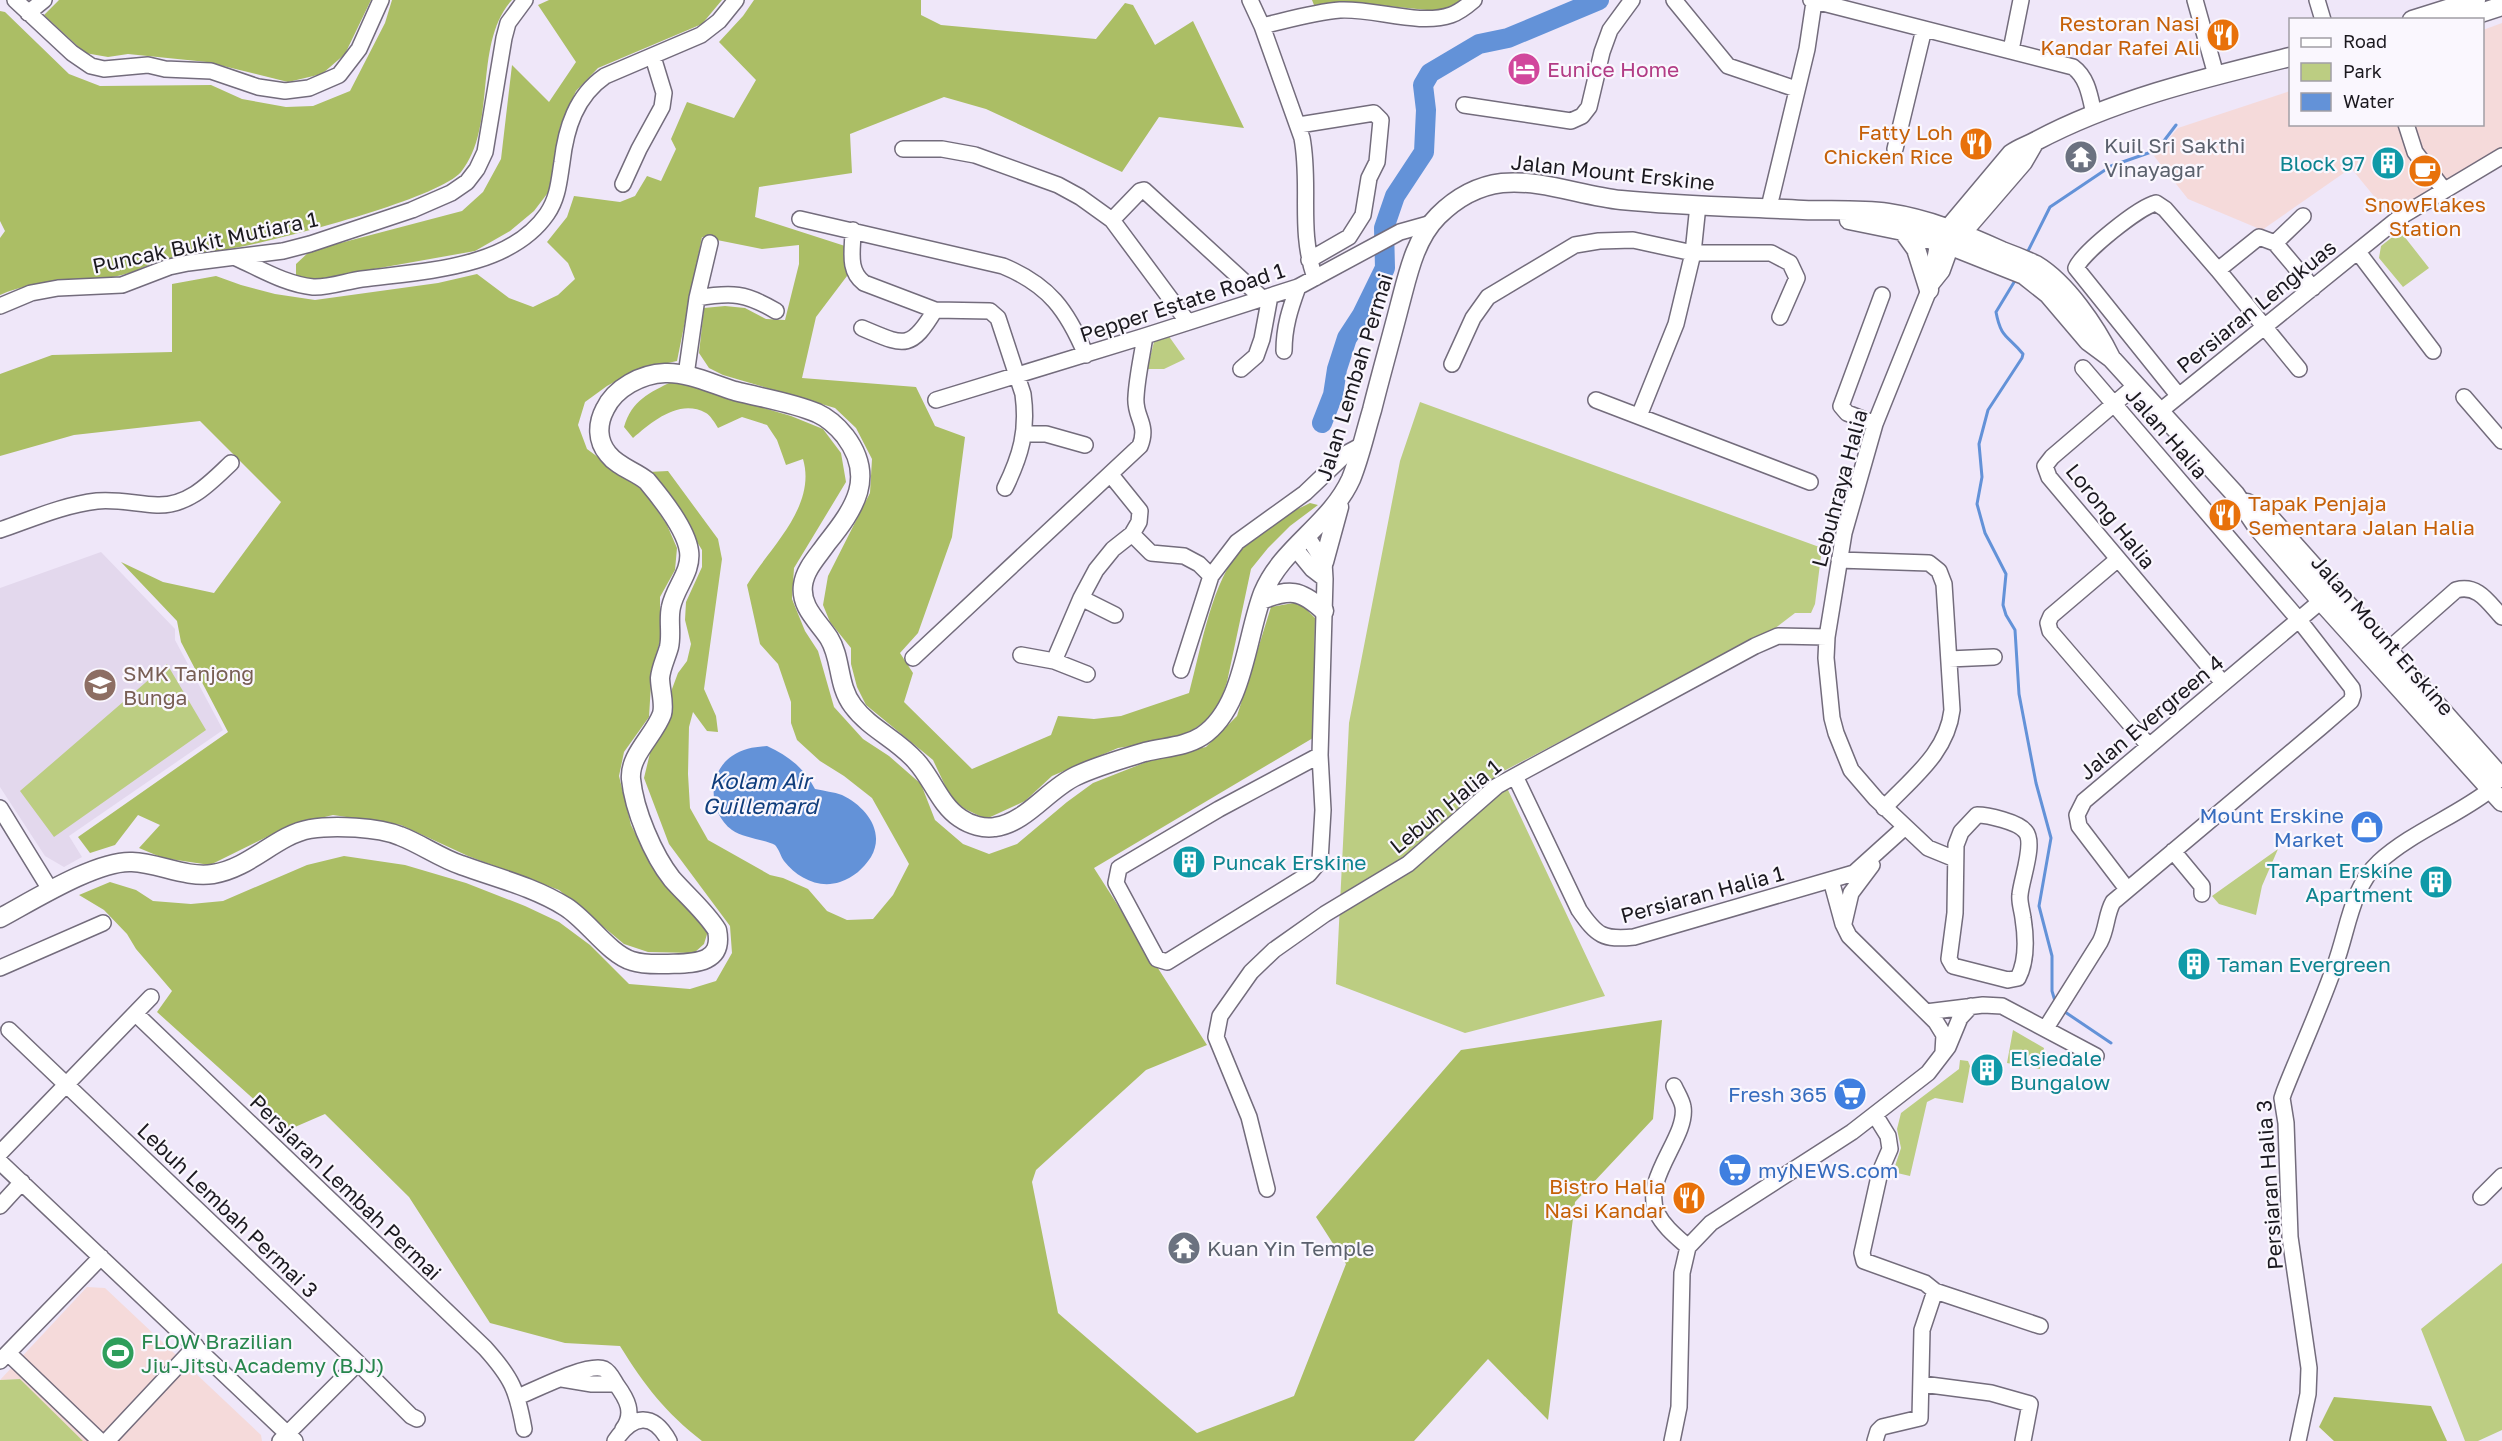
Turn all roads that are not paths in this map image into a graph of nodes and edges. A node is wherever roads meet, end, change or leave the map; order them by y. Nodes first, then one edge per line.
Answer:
1 (15, 0) edge
2 (44, 0) edge
3 (381, 0) edge
4 (525, 0) edge
5 (735, 0) edge
6 (1251, 0) edge
7 (1474, 0) edge
8 (1632, 0) edge
9 (1674, 0) edge
10 (2021, 0) edge
11 (2195, 0) edge
12 (2317, 0) edge
13 (2476, 0) edge
14 (1813, 1) edge
15 (2502, 6) edge
16 (28, 13) junction
17 (2322, 18) edge
18 (2418, 18) edge
19 (2465, 18) edge
20 (1262, 26) junction
21 (1924, 29) junction
22 (2011, 50) junction
23 (653, 57) junction
24 (2289, 57) edge
25 (2216, 75) junction
26 (1796, 89) junction
27 (1464, 105) dead end
28 (2094, 114) junction
29 (1299, 125) junction
30 (2407, 126) edge
31 (903, 149) dead end
32 (1895, 149) dead end
33 (2502, 156) edge
34 (624, 184) dead end
35 (2444, 190) junction
36 (1698, 205) junction
37 (1769, 207) junction
38 (1803, 210) junction
39 (2303, 216) dead end
40 (800, 219) dead end
41 (1112, 220) junction
42 (1432, 223) junction
43 (853, 230) junction
44 (1903, 231) junction
45 (1949, 237) junction
46 (710, 243) dead end
47 (2275, 243) junction
48 (2358, 252) junction
49 (1693, 253) junction
50 (236, 258) junction
51 (1309, 260) junction
52 (2218, 270) junction
53 (1315, 278) junction
54 (1298, 287) junction
55 (1929, 288) junction
56 (2313, 288) junction
57 (1882, 295) dead end
58 (1266, 297) junction
59 (697, 298) junction
60 (0, 306) edge
61 (935, 310) junction
62 (776, 311) dead end
63 (1780, 317) dead end
64 (1187, 321) junction
65 (862, 328) dead end
66 (2264, 328) junction
67 (1145, 336) junction
68 (1284, 351) dead end
69 (2433, 351) dead end
70 (1086, 355) junction
71 (1452, 364) dead end
72 (2083, 368) dead end
73 (1241, 369) dead end
74 (2299, 369) dead end
75 (686, 375) junction
76 (1016, 376) junction
77 (2135, 386) junction
78 (2178, 395) junction
79 (2464, 397) dead end
80 (936, 400) dead end
81 (1596, 400) dead end
82 (2114, 404) junction
83 (2159, 412) junction
84 (1639, 416) junction
85 (1875, 424) junction
86 (1025, 434) junction
87 (2502, 441) edge
88 (1362, 445) junction
89 (1085, 446) dead end
90 (231, 463) dead end
91 (1112, 475) junction
92 (1810, 482) dead end
93 (1005, 488) dead end
94 (2235, 494) junction
95 (1342, 496) junction
96 (0, 530) edge
97 (1132, 534) junction
98 (1300, 542) junction
99 (2292, 543) junction
100 (2118, 559) junction
101 (1839, 560) junction
102 (1324, 570) junction
103 (1211, 576) junction
104 (1081, 598) junction
105 (1261, 600) junction
106 (2321, 601) junction
107 (1324, 611) junction
108 (2497, 611) edge
109 (1115, 615) dead end
110 (2299, 620) junction
111 (2365, 626) junction
112 (1827, 637) junction
113 (1021, 655) dead end
114 (2381, 656) junction
115 (1994, 657) dead end
116 (913, 658) dead end
117 (1949, 659) junction
118 (1054, 661) junction
119 (1181, 670) dead end
120 (1087, 674) dead end
121 (2223, 683) junction
122 (2149, 746) junction
123 (1320, 755) junction
124 (1515, 776) junction
125 (2499, 790) edge
126 (0, 808) edge
127 (1884, 808) junction
128 (1905, 827) junction
129 (2173, 851) junction
130 (1879, 852) junction
131 (1955, 859) junction
132 (1831, 880) junction
133 (2127, 889) junction
134 (51, 891) junction
135 (2202, 894) dead end
136 (0, 918) edge
137 (103, 923) dead end
138 (1843, 924) junction
139 (0, 968) edge
140 (151, 997) dead end
141 (1971, 1006) junction
142 (1926, 1012) junction
143 (136, 1014) junction
144 (2046, 1028) junction
145 (9, 1030) dead end
146 (2096, 1056) dead end
147 (1941, 1058) junction
148 (66, 1085) junction
149 (1674, 1086) dead end
150 (1875, 1115) junction
151 (0, 1153) edge
152 (0, 1162) edge
153 (2502, 1176) edge
154 (22, 1182) junction
155 (1267, 1189) dead end
156 (2481, 1197) dead end
157 (0, 1206) edge
158 (1688, 1247) junction
159 (101, 1257) junction
160 (1935, 1291) junction
161 (2040, 1326) dead end
162 (196, 1346) junction
163 (4, 1357) edge
164 (358, 1363) junction
165 (1923, 1384) junction
166 (518, 1397) junction
167 (417, 1419) dead end
168 (524, 1429) dead end
169 (288, 1438) edge
170 (668, 1438) edge
171 (100, 1441) edge
172 (107, 1441) edge
173 (615, 1441) edge
174 (1672, 1441) edge
175 (1875, 1441) edge
176 (2023, 1441) edge
177 (2298, 1441) edge

1 - 16 street
2 - 16 street
3 - 16 street
4 - 50 street, Puncak Bukit Mutiara 1
5 - 23 street
6 - 20 street
7 - 20 street
8 - 27 street
9 - 26 street
10 - 22 street
11 - 25 street
12 - 17 street
13 - 18 main road
14 - 21 street
14 - 26 street
15 - 19 main road
20 - 29 street
21 - 22 street
21 - 32 street
22 - 28 street
23 - 34 street
23 - 50 street
24 - 25 main road
25 - 28 main road
26 - 37 street
28 - 45 main road
29 - 51 street
29 - 51 street
30 - 35 street
31 - 41 street
33 - 35 street, Persiaran Lengkuas
35 - 48 street, Persiaran Lengkuas
36 - 37 main road, Jalan Mount Erskine
36 - 42 main road, Jalan Mount Erskine
36 - 49 street
37 - 38 main road, Jalan Mount Erskine
38 - 44 main road, Jalan Mount Erskine
38 - 45 main road, Jalan Mount Erskine
39 - 47 street
40 - 43 street
41 - 58 street
41 - 64 street
42 - 53 street, Pepper Estate Road 1
42 - 88 main road, Jalan Lembah Permai
43 - 61 street
43 - 70 street
44 - 45 main road, Jalan Mount Erskine
44 - 55 main road
45 - 55 street, Lebuhraya Halia
45 - 77 main road, Jalan Mount Erskine
46 - 59 street
47 - 52 street
47 - 56 street
48 - 56 street, Persiaran Lengkuas
48 - 69 street
49 - 63 street
49 - 71 street
49 - 84 street
50 - 60 street, Puncak Bukit Mutiara 1
51 - 53 street
52 - 66 street
52 - 78 street
53 - 54 street, Pepper Estate Road 1
54 - 58 street, Pepper Estate Road 1
54 - 68 street
55 - 85 street, Lebuhraya Halia
56 - 66 street, Persiaran Lengkuas
57 - 85 street
58 - 64 street, Pepper Estate Road 1
58 - 73 street
59 - 62 street
59 - 75 street
61 - 65 street
61 - 76 street
64 - 67 street, Pepper Estate Road 1
66 - 74 street
66 - 78 street, Persiaran Lengkuas
67 - 70 street, Pepper Estate Road 1
67 - 91 street
70 - 76 street, Pepper Estate Road 1
72 - 82 street, Jalan Halia
75 - 105 main road, Jalan Lembah Permai
75 - 134 main road, Jalan Lembah Permai
76 - 80 street, Pepper Estate Road 1
76 - 86 street
77 - 82 street, Lorong Halia
77 - 83 main road, Jalan Mount Erskine
78 - 83 street, Persiaran Lengkuas
79 - 87 street
81 - 84 street
82 - 100 street, Lorong Halia
82 - 110 street, Jalan Halia
83 - 94 main road, Jalan Mount Erskine
84 - 92 street
85 - 101 street, Lebuhraya Halia
86 - 89 street
86 - 93 street
88 - 95 main road, Jalan Lembah Permai
88 - 103 street
90 - 96 street
91 - 97 street
91 - 116 street
94 - 99 main road, Jalan Mount Erskine
94 - 106 main road, Jalan Mount Erskine
95 - 98 main road, Jalan Lembah Permai
95 - 102 main road
97 - 103 street
97 - 104 street
98 - 102 street
98 - 105 main road, Jalan Lembah Permai
99 - 106 main road
99 - 111 main road, Jalan Mount Erskine
100 - 121 street, Lorong Halia
100 - 122 street
101 - 112 street, Lebuhraya Halia
101 - 117 street
102 - 107 street
103 - 119 street
104 - 109 street
104 - 118 street
105 - 107 main road
106 - 110 street, Jalan Evergreen 4
106 - 111 main road
106 - 114 main road, Jalan Mount Erskine
107 - 123 street
108 - 114 street
110 - 121 street, Jalan Evergreen 4
110 - 129 street, Jalan Halia
111 - 114 main road, Jalan Mount Erskine
112 - 124 street, Lebuh Halia 1
112 - 127 street, Lebuhraya Halia
113 - 118 street
114 - 125 main road, Jalan Mount Erskine
114 - 125 main road, Jalan Mount Erskine
115 - 117 street
117 - 127 street
118 - 120 street
121 - 122 street, Jalan Evergreen 4
122 - 133 street, Jalan Evergreen 4
123 - 123 street
124 - 132 street, Persiaran Halia 1
124 - 155 street, Lebuh Halia 1
125 - 177 street, Persiaran Halia 3
126 - 134 street
127 - 128 street, Lebuhraya Halia
128 - 130 street, Persiaran Halia 1
128 - 131 street, Lebuhraya Halia
129 - 133 street
129 - 135 street
130 - 132 street, Persiaran Halia 1
130 - 138 street
131 - 131 street
132 - 138 street
133 - 144 street
134 - 136 main road, Jalan Lembah Permai
137 - 139 street
138 - 142 street
140 - 143 street
141 - 142 street
141 - 144 street
141 - 147 street
142 - 147 street
143 - 148 street
143 - 166 street, Persiaran Lembah Permai
144 - 146 street
145 - 148 street, Lebuh Lembah Permai 3
147 - 150 street
148 - 151 street
148 - 164 street, Lebuh Lembah Permai 3
149 - 158 street
150 - 158 street
150 - 160 street
152 - 154 street
153 - 156 street
154 - 157 street
154 - 159 street
158 - 174 street
159 - 162 street
159 - 163 street
160 - 161 street
160 - 165 street
162 - 169 street
162 - 172 street
163 - 171 street
164 - 167 street, Lebuh Lembah Permai 3
164 - 169 street
165 - 175 street
165 - 176 street
166 - 168 street, Persiaran Lembah Permai
166 - 173 street
170 - 173 street

